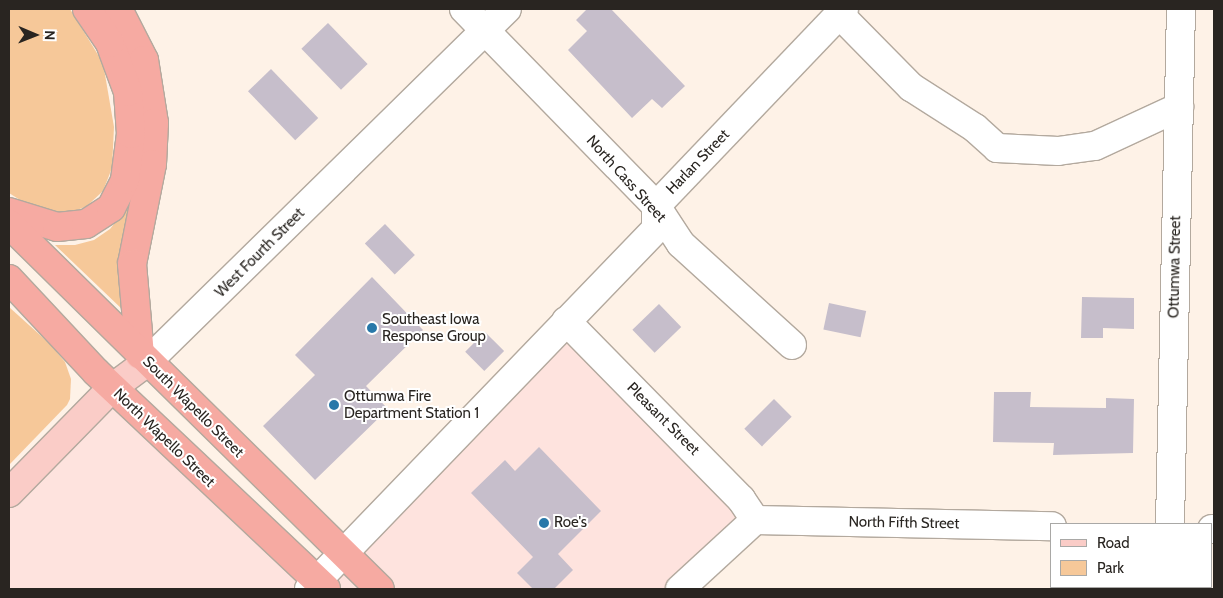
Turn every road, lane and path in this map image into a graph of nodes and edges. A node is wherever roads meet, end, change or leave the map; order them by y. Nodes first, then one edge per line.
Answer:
1 (87, 9) edge
2 (118, 9) edge
3 (464, 9) edge
4 (506, 9) edge
5 (1181, 9) edge
6 (841, 11) edge
7 (485, 30) junction
8 (1179, 107) junction
9 (656, 206) junction
10 (9, 212) edge
11 (9, 224) edge
12 (9, 279) edge
13 (566, 321) junction
14 (792, 345) dead end
15 (144, 359) junction
16 (112, 388) junction
17 (9, 493) edge
18 (755, 520) junction
19 (1170, 523) edge
20 (1050, 526) edge
21 (343, 554) junction
22 (318, 586) edge
23 (380, 589) edge
24 (680, 589) edge

1 - 10 highway
2 - 15 highway
3 - 7 street, North Cass Street
4 - 7 street, West Fourth Street
5 - 8 street, Ottumwa Street
6 - 8 street
6 - 9 street, Harlan Street
7 - 9 street, North Cass Street
7 - 15 street, West Fourth Street
8 - 19 street, Ottumwa Street
9 - 13 street, Harlan Street
9 - 14 street, North Cass Street
11 - 15 highway, South Wapello Street
12 - 16 highway, North Wapello Street
13 - 18 street, Pleasant Street
13 - 21 street, Harlan Street
15 - 16 main road, West Fourth Street
15 - 21 highway, South Wapello Street
16 - 17 main road, West Fourth Street
16 - 22 highway, North Wapello Street
18 - 20 street, North Fifth Street
18 - 24 street
21 - 22 street, Harlan Street
21 - 23 highway, South Wapello Street

